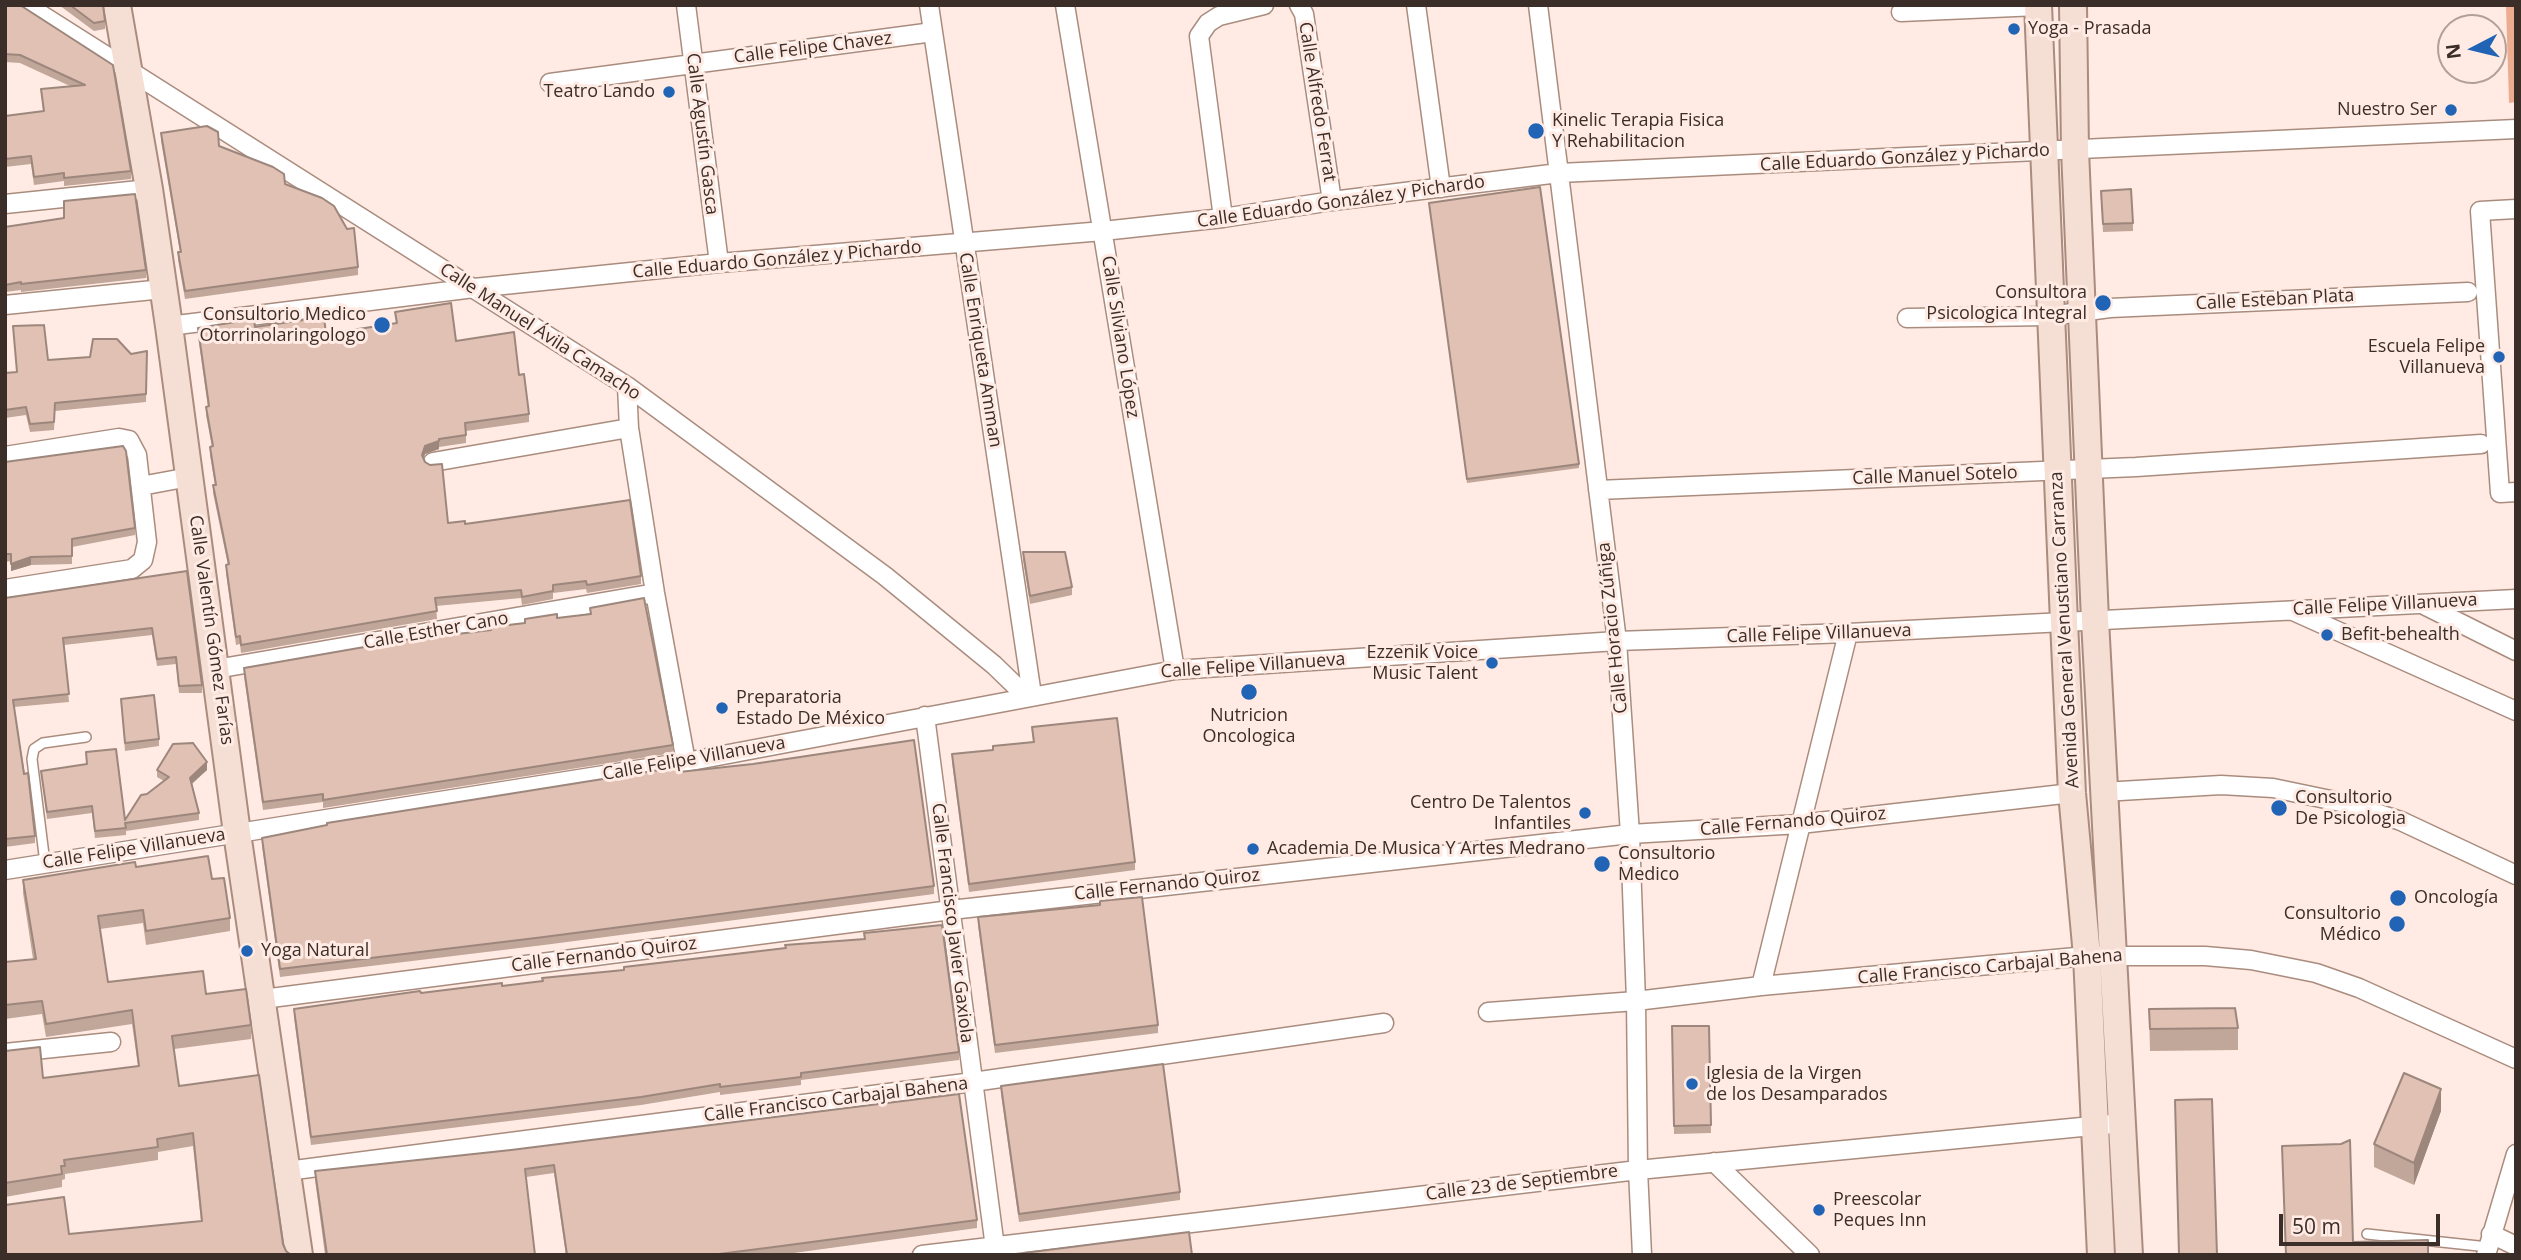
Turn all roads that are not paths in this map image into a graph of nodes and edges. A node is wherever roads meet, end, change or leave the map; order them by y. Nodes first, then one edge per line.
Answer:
1 (26, 5) edge
2 (117, 5) edge
3 (685, 5) edge
4 (929, 5) edge
5 (1065, 5) edge
6 (1265, 5) edge
7 (1299, 5) edge
8 (1416, 5) edge
9 (1538, 5) edge
10 (2073, 5) edge
11 (2038, 6) edge
12 (1901, 12) dead end
13 (933, 32) junction
14 (693, 63) junction
15 (127, 69) junction
16 (550, 83) dead end
17 (2516, 129) edge
18 (2075, 150) junction
19 (2043, 152) junction
20 (1559, 173) junction
21 (1441, 188) junction
22 (149, 189) junction
23 (1332, 201) junction
24 (5, 204) edge
25 (2516, 209) edge
26 (1223, 218) junction
27 (1102, 231) junction
28 (964, 244) junction
29 (719, 263) junction
30 (474, 288) junction
31 (163, 289) junction
32 (2468, 292) dead end
33 (5, 305) edge
34 (2083, 311) junction
35 (2050, 316) junction
36 (1907, 318) dead end
37 (169, 326) junction
38 (627, 386) junction
39 (629, 428) junction
40 (2481, 444) dead end
41 (5, 456) edge
42 (433, 462) edge
43 (2088, 469) junction
44 (2057, 470) junction
45 (189, 477) junction
46 (141, 486) junction
47 (1598, 490) junction
48 (2516, 492) edge
49 (5, 589) edge
50 (655, 593) junction
51 (2516, 599) edge
52 (2420, 604) junction
53 (2290, 610) junction
54 (2095, 620) junction
55 (2064, 622) junction
56 (1848, 633) junction
57 (1617, 641) junction
58 (2516, 651) edge
59 (216, 669) junction
60 (1175, 670) junction
61 (1029, 696) junction
62 (2516, 711) edge
63 (925, 716) junction
64 (86, 737) dead end
65 (686, 762) junction
66 (2103, 792) junction
67 (2072, 793) junction
68 (1800, 824) junction
69 (237, 833) junction
70 (1630, 834) junction
71 (45, 863) junction
72 (5, 870) edge
73 (2516, 875) edge
74 (951, 910) junction
75 (2100, 955) junction
76 (1760, 986) junction
77 (263, 999) junction
78 (1636, 1001) junction
79 (1488, 1012) dead end
80 (1384, 1023) dead end
81 (111, 1042) dead end
82 (5, 1053) edge
83 (2516, 1059) edge
84 (973, 1082) junction
85 (2123, 1124) junction
86 (2094, 1126) junction
87 (2516, 1154) edge
88 (1714, 1162) junction
89 (1637, 1170) junction
90 (287, 1171) junction
91 (2367, 1234) dead end
92 (2488, 1245) edge
93 (2516, 1246) edge
94 (995, 1250) edge
95 (299, 1255) edge
96 (922, 1255) edge
97 (1642, 1255) edge
98 (1810, 1255) edge
99 (2101, 1255) edge
100 (2129, 1255) edge

1 - 15 street, Calle Manuel Ávila Camacho
2 - 15 main road, Calle Valentín Gómez Farías
3 - 14 street, Calle Agustín Gasca
4 - 13 street, Calle Enriqueta Amman
5 - 27 street, Calle Silviano López
6 - 26 street
7 - 23 street, Calle Alfredo Ferrat
8 - 21 street
9 - 20 street, Calle Horacio Zúñiga
10 - 18 main road, Avenida General Venustiano Carranza
11 - 12 street
11 - 19 main road, Avenida General Venustiano Carranza
13 - 14 street, Calle Felipe Chavez
13 - 28 street, Calle Enriqueta Amman
14 - 16 street, Calle Felipe Chavez
14 - 29 street, Calle Agustín Gasca
15 - 22 main road, Calle Valentín Gómez Farías
15 - 30 street, Calle Manuel Ávila Camacho
17 - 18 street, Calle Eduardo González y Pichardo
18 - 19 street, Calle Eduardo González y Pichardo
18 - 34 main road, Avenida General Venustiano Carranza
19 - 20 street, Calle Eduardo González y Pichardo
19 - 35 main road, Avenida General Venustiano Carranza
20 - 21 street, Calle Eduardo González y Pichardo
20 - 47 street, Calle Horacio Zúñiga
21 - 23 street, Calle Eduardo González y Pichardo
22 - 24 street
22 - 31 main road, Calle Valentín Gómez Farías
23 - 26 street, Calle Eduardo González y Pichardo
25 - 48 street
26 - 27 street, Calle Eduardo González y Pichardo
27 - 28 street, Calle Eduardo González y Pichardo
27 - 60 street, Calle Silviano López
28 - 29 street, Calle Eduardo González y Pichardo
28 - 61 street, Calle Enriqueta Amman
29 - 30 street, Calle Eduardo González y Pichardo
30 - 37 street, Calle Eduardo González y Pichardo
30 - 38 street, Calle Manuel Ávila Camacho
31 - 33 street
31 - 37 main road, Calle Valentín Gómez Farías
32 - 34 street, Calle Esteban Plata
34 - 35 street, Calle Esteban Plata
34 - 43 main road, Avenida General Venustiano Carranza
35 - 36 street, Calle Esteban Plata
35 - 44 main road, Avenida General Venustiano Carranza
37 - 45 main road, Calle Valentín Gómez Farías
38 - 39 street
38 - 61 street, Calle Manuel Ávila Camacho
39 - 42 street
39 - 50 street
40 - 43 street, Calle Manuel Sotelo
41 - 46 street
43 - 44 street, Calle Manuel Sotelo
43 - 54 main road, Avenida General Venustiano Carranza
44 - 47 street, Calle Manuel Sotelo
44 - 55 main road, Avenida General Venustiano Carranza
45 - 46 street
45 - 59 main road, Calle Valentín Gómez Farías
46 - 49 street
47 - 57 street, Calle Horacio Zúñiga
50 - 59 street, Calle Esther Cano
50 - 65 street
51 - 52 street, Calle Felipe Villanueva
52 - 53 street, Calle Felipe Villanueva
52 - 58 street
53 - 54 street, Calle Felipe Villanueva
53 - 62 street
54 - 55 street, Calle Felipe Villanueva
54 - 66 main road, Avenida General Venustiano Carranza
55 - 56 street, Calle Felipe Villanueva
55 - 67 main road, Avenida General Venustiano Carranza
56 - 57 street, Calle Felipe Villanueva
56 - 68 street
57 - 60 street, Calle Felipe Villanueva
57 - 70 street, Calle Horacio Zúñiga
59 - 69 main road, Calle Valentín Gómez Farías
60 - 61 street, Calle Felipe Villanueva
61 - 63 street, Calle Felipe Villanueva
63 - 65 street, Calle Felipe Villanueva
63 - 74 street, Calle Francisco Javier Gaxiola
64 - 71 lane
65 - 69 street, Calle Felipe Villanueva
66 - 73 street
66 - 75 main road, Avenida General Venustiano Carranza
67 - 68 street, Calle Fernando Quiroz
67 - 75 main road, Avenida General Venustiano Carranza
68 - 70 street, Calle Fernando Quiroz
68 - 76 street
69 - 71 street, Calle Felipe Villanueva
69 - 77 main road, Calle Valentín Gómez Farías
70 - 74 street, Calle Fernando Quiroz
70 - 78 street, Calle Horacio Zúñiga
71 - 72 street, Calle Felipe Villanueva
74 - 77 street, Calle Fernando Quiroz
74 - 84 street, Calle Francisco Javier Gaxiola
75 - 76 street, Calle Francisco Carbajal Bahena
75 - 83 street, Calle Francisco Carbajal Bahena
75 - 85 main road, Avenida General Venustiano Carranza
75 - 86 main road, Avenida General Venustiano Carranza
76 - 78 street, Calle Francisco Carbajal Bahena
77 - 90 main road, Calle Valentín Gómez Farías
78 - 79 street, Calle Francisco Carbajal Bahena
78 - 89 street, Calle Horacio Zúñiga
80 - 84 street, Calle Francisco Carbajal Bahena
81 - 82 street
84 - 90 street, Calle Francisco Carbajal Bahena
84 - 94 street, Calle Francisco Javier Gaxiola
85 - 86 street, Calle 23 de Septiembre
85 - 100 main road, Avenida General Venustiano Carranza
86 - 88 street, Calle 23 de Septiembre
86 - 99 main road, Avenida General Venustiano Carranza
87 - 92 street
88 - 89 street, Calle 23 de Septiembre
88 - 98 street
89 - 94 street, Calle 23 de Septiembre
89 - 97 street, Calle Horacio Zúñiga
90 - 95 main road, Calle Valentín Gómez Farías
91 - 92 lane
92 - 93 street
94 - 96 street, Calle 23 de Septiembre

